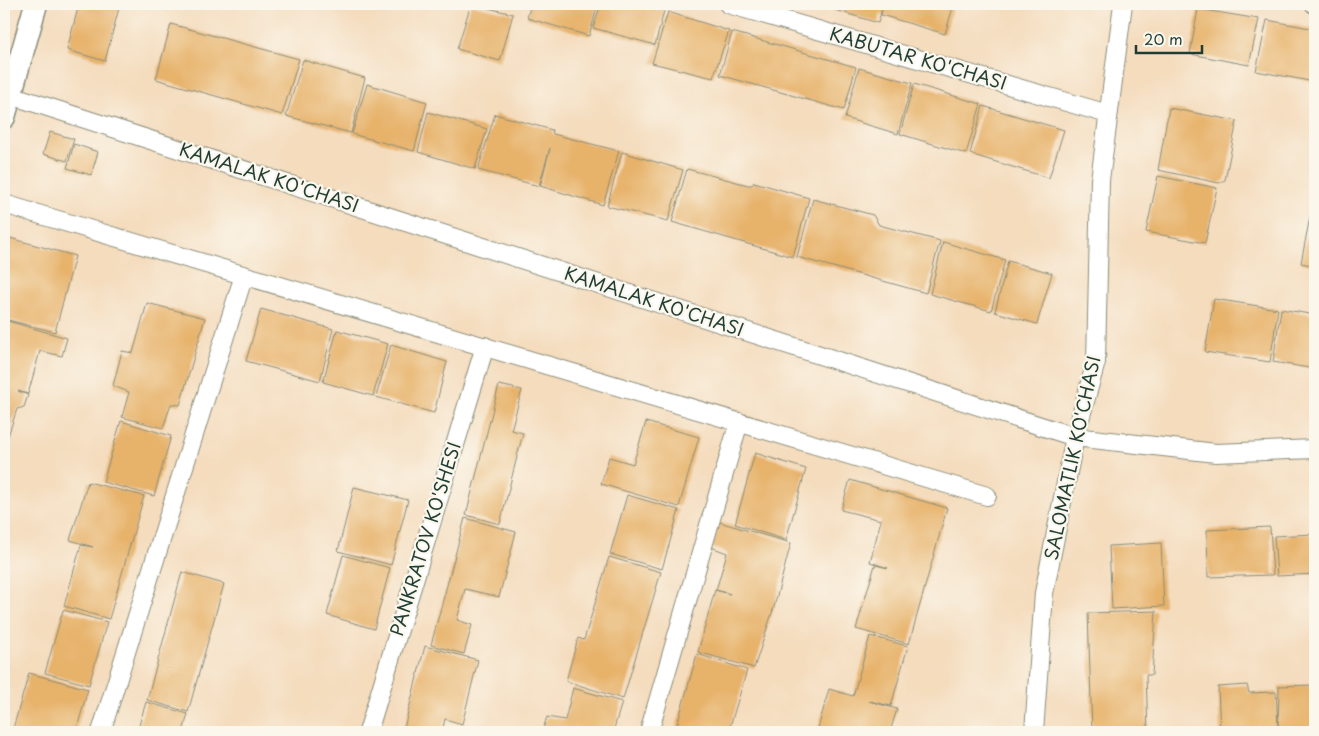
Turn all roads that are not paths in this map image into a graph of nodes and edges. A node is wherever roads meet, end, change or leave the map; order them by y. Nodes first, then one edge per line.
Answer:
1 (36, 4) edge
2 (728, 4) edge
3 (1123, 4) edge
4 (7, 94) edge
5 (1108, 114) junction
6 (4, 117) edge
7 (4, 204) edge
8 (244, 275) junction
9 (484, 346) junction
10 (739, 422) junction
11 (1075, 436) junction
12 (1315, 448) edge
13 (987, 496) dead end
14 (101, 732) edge
15 (368, 732) edge
16 (648, 732) edge
17 (1034, 732) edge

1 - 4 street
2 - 5 street, KABUTAR KO'CHASI
3 - 5 street, SALOMATLIK KO'CHASI
4 - 6 street
4 - 11 street, KAMALAK KO'CHASI
5 - 11 street, SALOMATLIK KO'CHASI
7 - 8 street
8 - 9 street
8 - 14 street
9 - 10 street
9 - 15 street, PANKRATOV KO'SHESI
10 - 13 street
10 - 16 street
11 - 12 street, KAMALAK KO'CHASI
11 - 17 street, SALOMATLIK KO'CHASI

